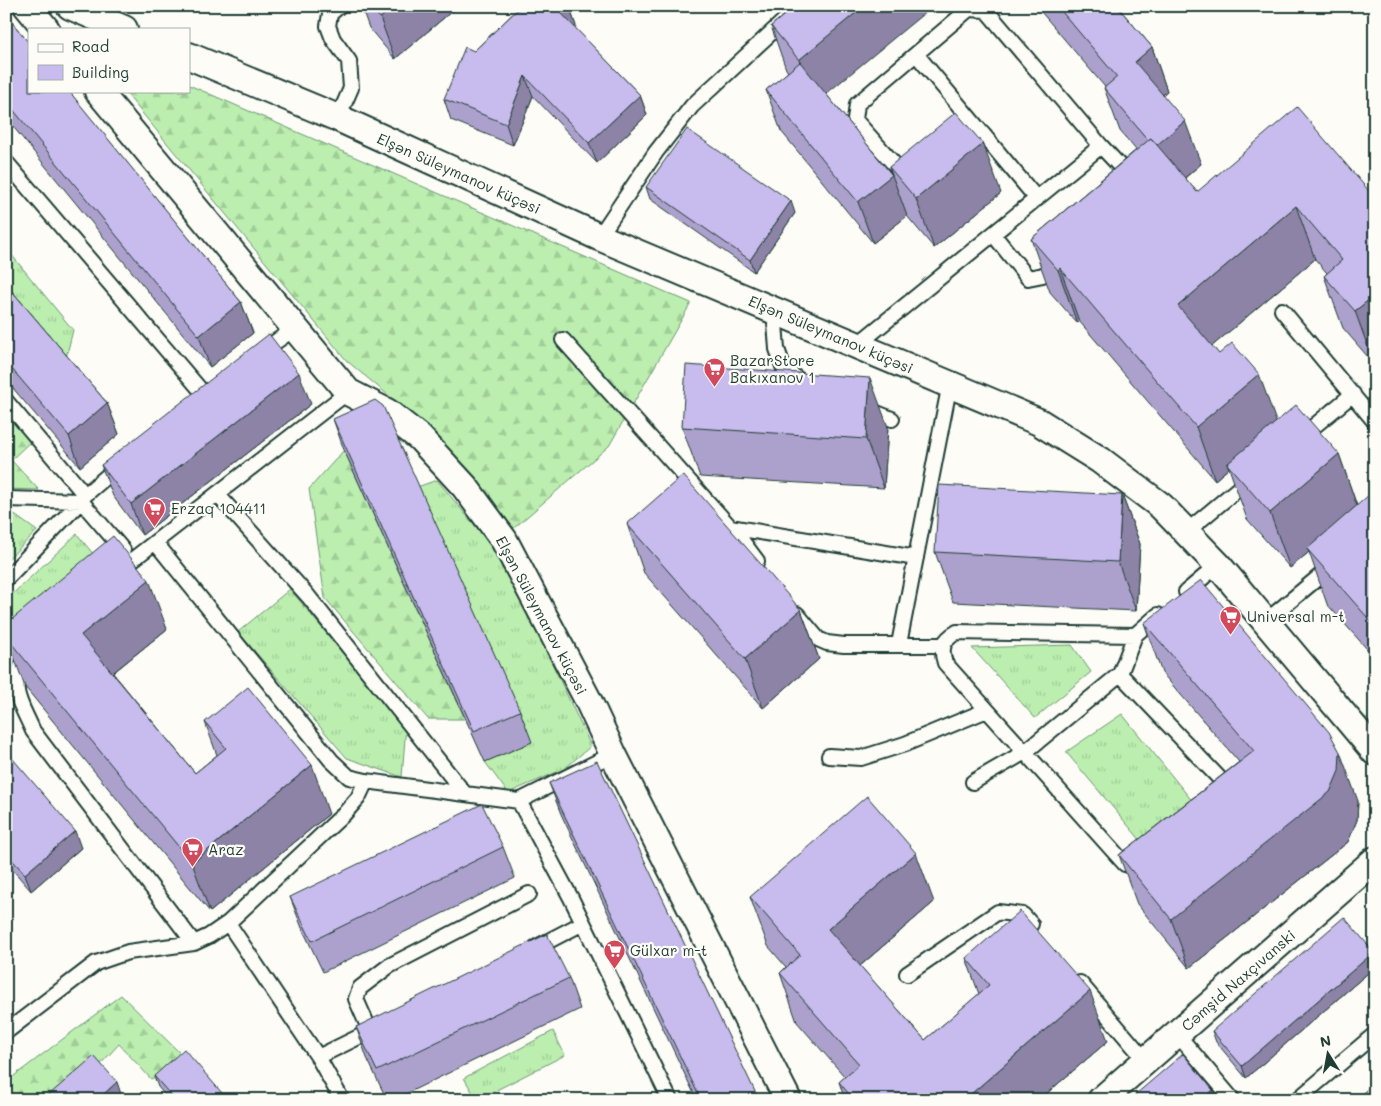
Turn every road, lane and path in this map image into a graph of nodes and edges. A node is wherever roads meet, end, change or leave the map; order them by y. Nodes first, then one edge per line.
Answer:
1 (27, 6) edge
2 (70, 6) edge
3 (800, 6) edge
4 (333, 9) edge
5 (45, 28) edge
6 (122, 28) edge
7 (916, 54) junction
8 (190, 56) edge
9 (99, 92) edge
10 (338, 118) junction
11 (976, 127) junction
12 (1101, 146) junction
13 (947, 149) edge
14 (6, 162) edge
15 (918, 171) edge
16 (1137, 186) edge
17 (1037, 199) junction
18 (993, 234) junction
19 (599, 237) junction
20 (1066, 256) edge
21 (774, 310) junction
22 (1282, 310) dead end
23 (295, 328) junction
24 (563, 340) dead end
25 (857, 345) junction
26 (250, 361) edge
27 (950, 384) junction
28 (820, 390) edge
29 (348, 392) junction
30 (204, 394) edge
31 (1353, 394) junction
32 (6, 401) edge
33 (856, 404) edge
34 (892, 419) dead end
35 (1375, 422) edge
36 (1292, 444) edge
37 (130, 457) edge
38 (1262, 469) edge
39 (217, 494) junction
40 (83, 498) junction
41 (6, 499) edge
42 (730, 527) junction
43 (1186, 532) junction
44 (155, 542) junction
45 (1346, 555) edge
46 (916, 558) junction
47 (132, 560) junction
48 (1218, 565) junction
49 (763, 569) edge
50 (110, 578) edge
51 (6, 579) edge
52 (787, 601) edge
53 (1265, 622) junction
54 (1134, 635) junction
55 (32, 644) edge
56 (899, 644) junction
57 (944, 645) junction
58 (1120, 674) junction
59 (987, 710) junction
60 (1025, 752) junction
61 (1375, 752) edge
62 (613, 754) junction
63 (829, 756) dead end
64 (366, 781) junction
65 (973, 782) dead end
66 (465, 794) junction
67 (519, 801) junction
68 (1220, 810) edge
69 (1375, 860) edge
70 (1150, 862) edge
71 (529, 894) dead end
72 (228, 923) junction
73 (583, 923) junction
74 (1042, 937) edge
75 (194, 943) junction
76 (521, 955) edge
77 (1072, 973) edge
78 (907, 974) dead end
79 (387, 1022) edge
80 (370, 1031) junction
81 (6, 1032) edge
82 (1177, 1034) junction
83 (1375, 1034) edge
84 (318, 1058) junction
85 (1146, 1060) junction
86 (342, 1100) edge
87 (670, 1100) edge
88 (788, 1100) edge
89 (1101, 1100) edge
90 (1233, 1100) edge
91 (1297, 1100) edge

1 - 5 street
2 - 6 street
3 - 19 lane
4 - 10 lane
7 - 11 lane
7 - 12 lane
7 - 15 lane
8 - 10 street, Elşən Süleymanov küçəsi
9 - 23 street, Elşən Süleymanov küçəsi
10 - 19 street, Elşən Süleymanov küçəsi
11 - 13 lane
11 - 17 lane
12 - 16 lane
12 - 17 lane
14 - 30 lane
17 - 18 lane
18 - 20 lane
18 - 25 lane
19 - 21 street, Elşən Süleymanov küçəsi
21 - 25 street, Elşən Süleymanov küçəsi
21 - 28 lane
22 - 31 lane
23 - 26 lane
23 - 29 street, Elşən Süleymanov küçəsi
24 - 42 lane
25 - 27 street, Elşən Süleymanov küçəsi
27 - 43 street, Elşən Süleymanov küçəsi
27 - 46 lane
29 - 39 lane
29 - 62 street, Elşən Süleymanov küçəsi
31 - 35 lane
31 - 36 lane
32 - 40 lane
33 - 34 lane
37 - 40 lane
38 - 43 lane
39 - 44 lane
39 - 66 lane
40 - 41 lane
40 - 47 lane
40 - 51 lane
42 - 46 lane
42 - 49 lane
43 - 48 street, Elşən Süleymanov küçəsi
44 - 47 lane
44 - 64 lane
45 - 53 lane
46 - 56 lane
47 - 50 lane
48 - 53 street, Elşən Süleymanov küçəsi
48 - 54 lane
52 - 56 lane
53 - 61 street, Elşən Süleymanov küçəsi
54 - 57 lane
54 - 58 lane
55 - 75 lane
56 - 57 lane
57 - 59 lane
58 - 60 lane
58 - 68 lane
59 - 60 lane
59 - 63 lane
60 - 65 lane
60 - 70 lane
62 - 67 lane
62 - 88 street, Elşən Süleymanov küçəsi
64 - 66 lane
64 - 72 lane
66 - 67 lane
67 - 73 lane
69 - 82 street, Cəmşid Naxçıvanski
71 - 80 lane
72 - 75 lane
72 - 84 lane
73 - 76 lane
73 - 87 lane
74 - 78 lane
75 - 81 lane
77 - 85 lane
79 - 80 lane
80 - 84 lane
82 - 85 street, Cəmşid Naxçıvanski
82 - 90 lane
83 - 91 lane
84 - 86 lane
85 - 89 street, Cəmşid Naxçıvanski

